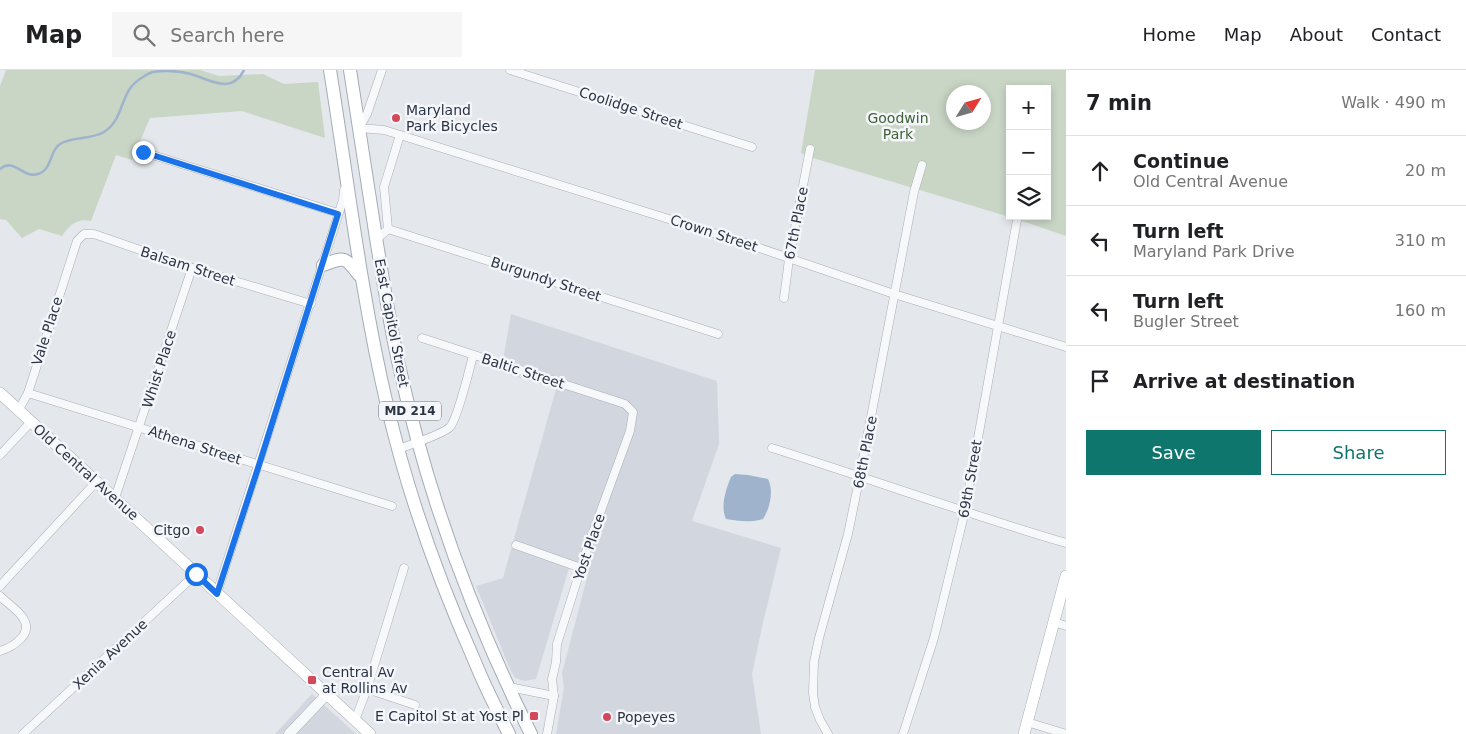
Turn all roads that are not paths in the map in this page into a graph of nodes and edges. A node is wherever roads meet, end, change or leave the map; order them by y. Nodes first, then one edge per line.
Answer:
1 (330, 70) edge
2 (350, 70) edge
3 (382, 70) edge
4 (510, 70) edge
5 (359, 128) junction
6 (400, 135) junction
7 (752, 147) dead end
8 (810, 149) dead end
9 (143, 152) dead end
10 (922, 166) dead end
11 (346, 172) junction
12 (338, 214) junction
13 (1017, 220) dead end
14 (388, 230) junction
15 (376, 239) junction
16 (73, 250) joint
17 (789, 259) junction
18 (323, 265) junction
19 (192, 268) junction
20 (361, 278) junction
21 (894, 294) junction
22 (784, 298) dead end
23 (311, 304) junction
24 (997, 327) junction
25 (718, 334) dead end
26 (422, 338) dead end
27 (1066, 347) edge
28 (473, 356) junction
29 (0, 393) edge
30 (28, 393) junction
31 (625, 404) joint
32 (18, 410) junction
33 (31, 422) junction
34 (140, 427) junction
35 (419, 441) junction
36 (772, 448) dead end
37 (399, 449) junction
38 (0, 455) edge
39 (259, 465) junction
40 (860, 476) junction
41 (96, 481) junction
42 (115, 498) junction
43 (392, 506) dead end
44 (965, 511) junction
45 (1066, 543) edge
46 (516, 545) dead end
47 (404, 568) dead end
48 (581, 568) junction
49 (196, 574) junction
50 (1066, 576) edge
51 (0, 586) edge
52 (217, 594) junction
53 (0, 596) edge
54 (1054, 622) junction
55 (1066, 626) edge
56 (0, 651) edge
57 (508, 687) junction
58 (367, 689) junction
59 (327, 694) junction
60 (554, 696) junction
61 (414, 706) dead end
62 (355, 720) junction
63 (1027, 722) junction
64 (24, 734) edge
65 (289, 734) edge
66 (370, 734) edge
67 (509, 734) edge
68 (531, 734) edge
69 (547, 734) edge
70 (828, 734) edge
71 (903, 734) edge
72 (1024, 734) edge
73 (1066, 734) edge

1 - 11 main road, East Capitol Street / MD 214
2 - 5 main road, East Capitol Street / MD 214
3 - 5 street
4 - 7 street, Coolidge Street
5 - 6 street, Crown Street
5 - 15 main road, East Capitol Street / MD 214
6 - 14 street
6 - 17 street, Crown Street
8 - 17 street, 67th Place
9 - 12 street
10 - 21 street, 68th Place
11 - 12 street
11 - 20 main road, East Capitol Street / MD 214
12 - 18 street
13 - 24 street, 69th Street
14 - 15 street
14 - 25 street, Burgundy Street
15 - 35 main road, East Capitol Street / MD 214
16 - 19 street, Balsam Street
16 - 30 street, Vale Place
17 - 21 street, Crown Street
17 - 22 street, 67th Place
18 - 20 main road
18 - 23 street
19 - 23 street, Balsam Street
19 - 34 street, Whist Place
20 - 37 main road, East Capitol Street / MD 214
21 - 24 street, Crown Street
21 - 40 street, 68th Place
23 - 39 street
24 - 27 street, Crown Street
24 - 44 street, 69th Street
26 - 28 street, Baltic Street
28 - 31 street, Baltic Street
28 - 35 street
29 - 32 main road, Old Central Avenue
30 - 32 street, Vale Place
30 - 34 street, Athena Street
31 - 48 street, Yost Place
32 - 33 main road, Old Central Avenue
33 - 38 street
33 - 41 main road, Old Central Avenue
34 - 39 street, Athena Street
34 - 42 street, Whist Place
35 - 37 street
35 - 57 main road, East Capitol Street / MD 214
36 - 40 street
37 - 67 main road, East Capitol Street / MD 214
39 - 43 street, Athena Street
39 - 52 street
40 - 44 street
40 - 70 street, 68th Place
41 - 42 main road, Old Central Avenue
41 - 51 street
42 - 49 main road, Old Central Avenue
44 - 45 street
44 - 71 street, 69th Street
46 - 48 street
47 - 58 street
48 - 60 street, Yost Place
49 - 52 main road, Old Central Avenue
49 - 64 street, Xenia Avenue
50 - 54 main road
52 - 59 main road, Old Central Avenue
53 - 56 street
54 - 55 street
54 - 63 main road
57 - 60 street
57 - 68 main road, East Capitol Street / MD 214
58 - 61 street
58 - 62 street
59 - 62 main road, Old Central Avenue
59 - 65 street
60 - 69 street, Yost Place
62 - 66 main road, Old Central Avenue
63 - 72 main road
63 - 73 street

